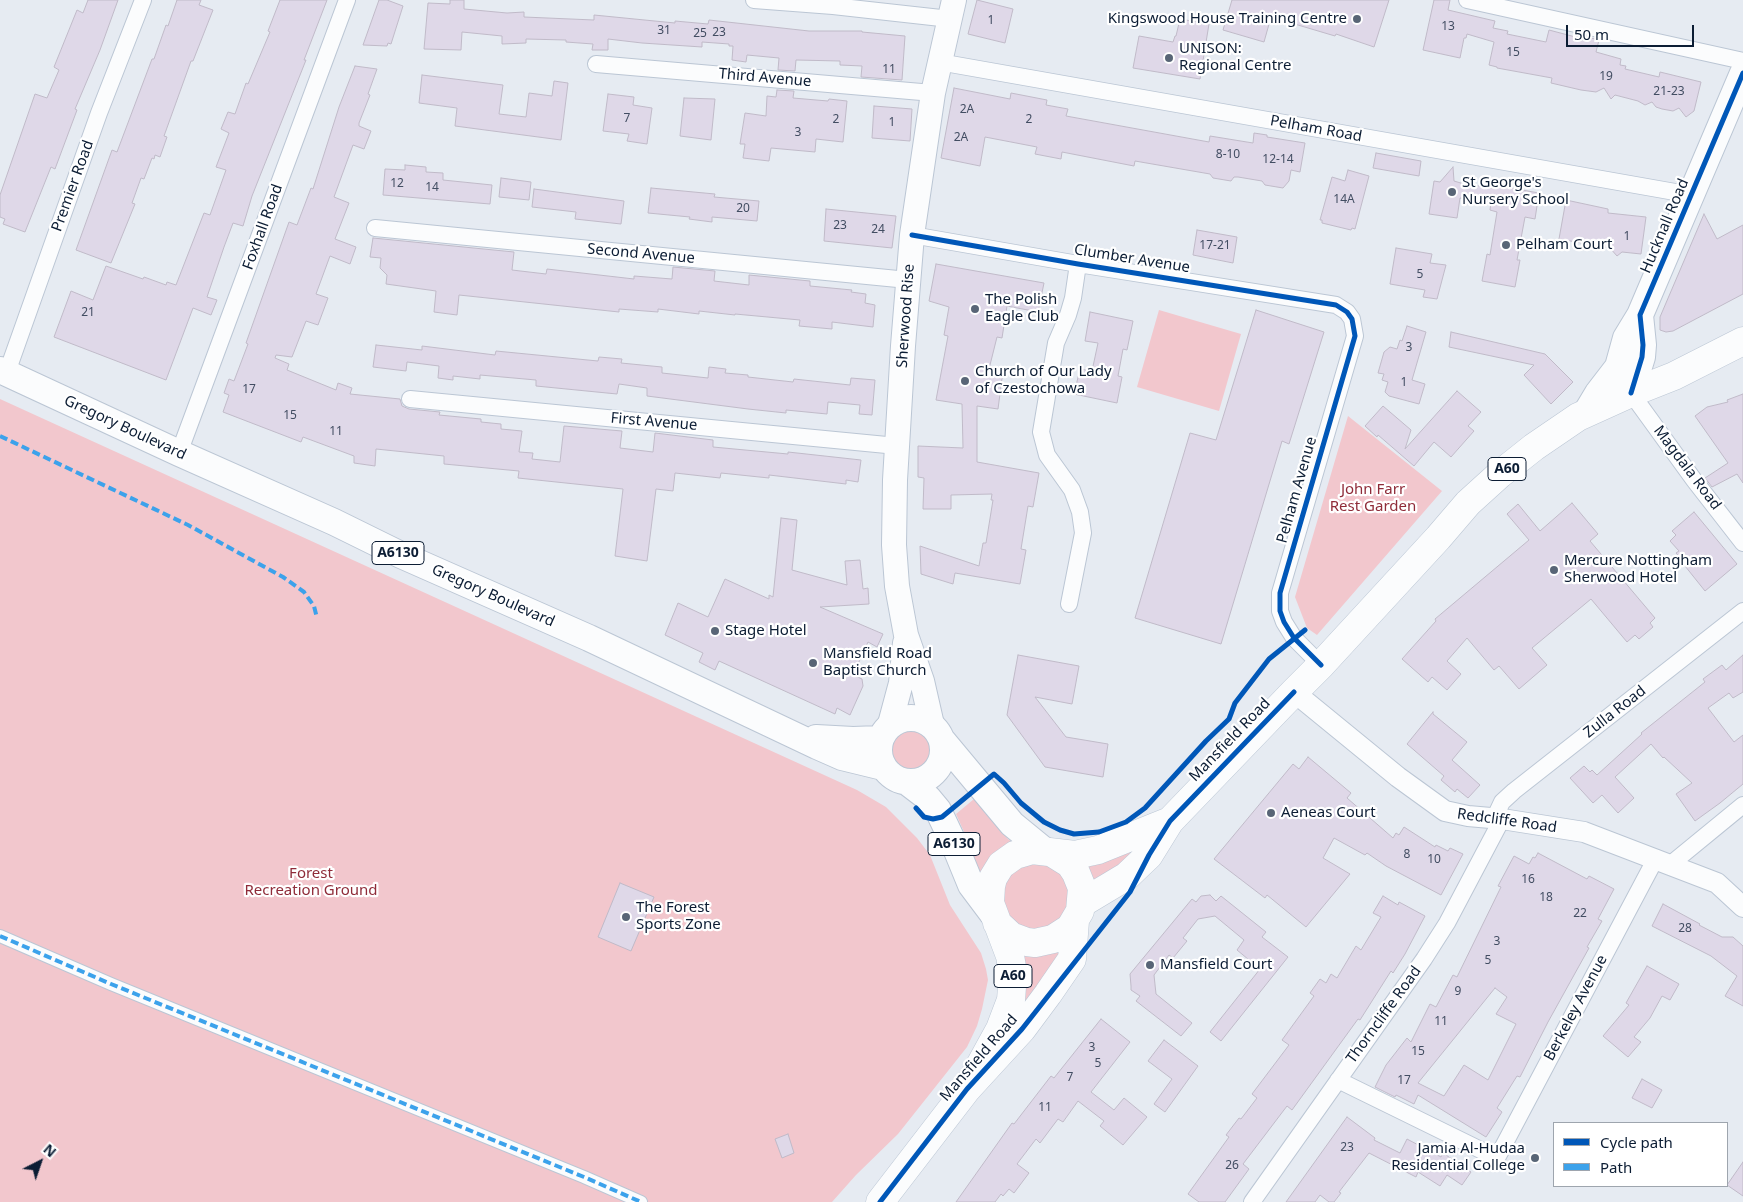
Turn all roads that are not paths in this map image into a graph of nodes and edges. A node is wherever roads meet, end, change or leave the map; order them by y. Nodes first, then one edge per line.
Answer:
1 (143, 0) edge
2 (347, 0) edge
3 (754, 0) edge
4 (1468, 0) edge
5 (952, 9) edge
6 (939, 62) junction
7 (596, 64) dead end
8 (1742, 75) edge
9 (933, 93) junction
10 (1692, 195) junction
11 (375, 228) dead end
12 (912, 235) junction
13 (1078, 264) junction
14 (908, 280) junction
15 (1347, 312) joint
16 (1640, 315) junction
17 (1743, 341) edge
18 (1618, 367) junction
19 (4, 372) edge
20 (1632, 393) junction
21 (410, 399) dead end
22 (1586, 413) junction
23 (897, 446) junction
24 (179, 453) junction
25 (1743, 543) edge
26 (1069, 604) dead end
27 (1743, 611) edge
28 (906, 635) junction
29 (1321, 666) junction
30 (1294, 692) junction
31 (885, 732) junction
32 (937, 733) junction
33 (795, 736) junction
34 (883, 767) junction
35 (907, 782) junction
36 (1743, 805) edge
37 (1498, 819) junction
38 (1170, 821) junction
39 (1049, 852) junction
40 (1663, 861) junction
41 (1743, 907) edge
42 (1078, 912) junction
43 (995, 918) junction
44 (0, 936) edge
45 (1338, 1080) junction
46 (967, 1088) junction
47 (640, 1202) edge
48 (880, 1202) edge
49 (1252, 1202) edge

1 - 19 street, Premier Road
2 - 24 street, Foxhall Road
3 - 5 street
4 - 8 street
5 - 6 main road, Sherwood Rise
6 - 9 main road, Sherwood Rise
6 - 10 street, Pelham Road
7 - 9 street, Third Avenue
8 - 10 main road, Hucknall Road
9 - 12 main road, Sherwood Rise
10 - 16 main road, Hucknall Road
11 - 14 street, Second Avenue
12 - 13 street, Clumber Avenue
12 - 14 main road, Sherwood Rise
13 - 15 street, Clumber Avenue
13 - 26 street
14 - 23 main road, Sherwood Rise
15 - 29 street, Pelham Avenue
16 - 18 main road, Hucknall Road
16 - 20 main road, Hucknall Road
17 - 20 highway, Mansfield Road / A60
18 - 20 main road
18 - 22 main road
19 - 24 main road, Gregory Boulevard / A6130
20 - 22 highway, Mansfield Road / A60
20 - 25 street, Magdala Road
21 - 23 street, First Avenue
22 - 29 highway, Mansfield Road / A60
23 - 28 main road, Sherwood Rise
24 - 33 main road, Gregory Boulevard / A6130
27 - 37 street, Zulla Road
28 - 31 main road, Sherwood Rise
28 - 32 main road, Sherwood Rise
29 - 30 highway, Mansfield Road / A60
30 - 37 street, Redcliffe Road
30 - 38 highway, Mansfield Road / A60
31 - 32 main road, Gregory Boulevard
31 - 33 main road, Gregory Boulevard / A6130
31 - 34 main road
32 - 35 main road
32 - 39 main road
33 - 34 main road, Gregory Boulevard / A6130
34 - 35 main road, Gregory Boulevard
35 - 43 main road, Gregory Boulevard / A6130
36 - 40 street
37 - 40 street, Redcliffe Road
37 - 45 street, Thorncliffe Road
38 - 39 highway, Mansfield Road / A60
38 - 42 highway, Mansfield Road / A60
39 - 42 highway, Mansfield Road
39 - 43 highway, Mansfield Road
40 - 41 street, Redcliffe Road
40 - 45 street, Berkeley Avenue
42 - 43 highway, Mansfield Road
42 - 46 highway, Mansfield Road / A60
43 - 46 highway, Mansfield Road / A60
44 - 47 street
45 - 49 street, Thorncliffe Road
46 - 48 highway, Mansfield Road / A60

